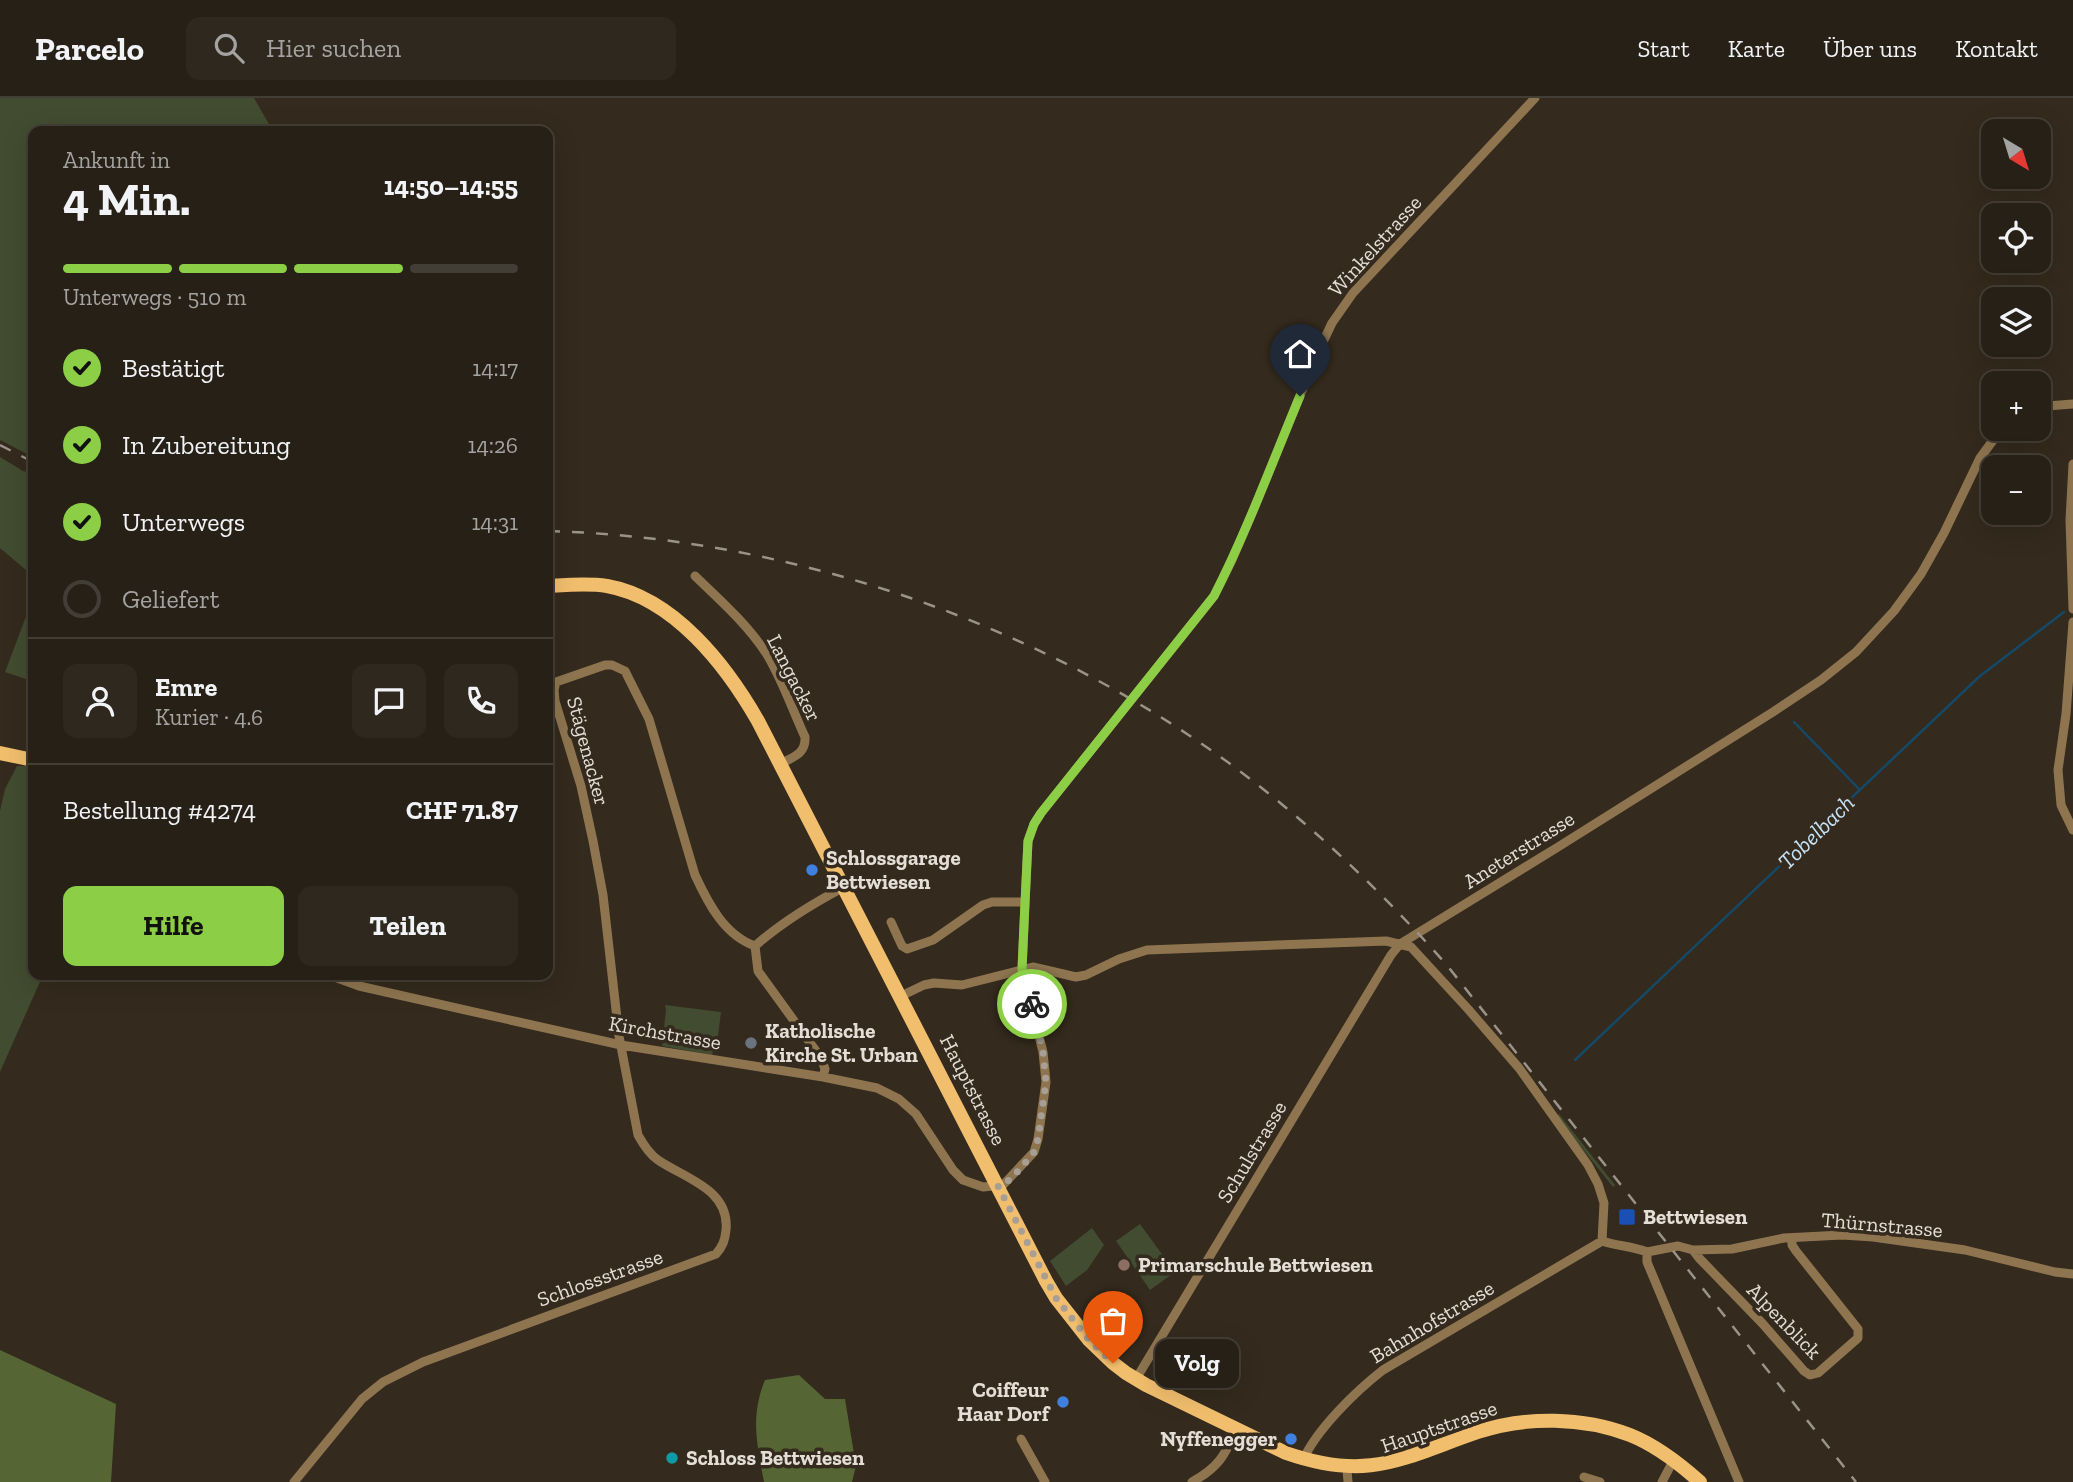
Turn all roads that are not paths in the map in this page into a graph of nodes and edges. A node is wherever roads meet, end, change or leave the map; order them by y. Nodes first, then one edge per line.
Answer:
1 (1535, 98) edge
2 (2073, 404) edge
3 (2051, 406) edge
4 (1993, 441) edge
5 (2073, 464) edge
6 (695, 576) dead end
7 (553, 586) edge
8 (2073, 609) edge
9 (2073, 622) edge
10 (0, 753) edge
11 (28, 759) edge
12 (780, 764) junction
13 (2073, 830) edge
14 (844, 887) junction
15 (1025, 902) junction
16 (891, 922) dead end
17 (1400, 944) junction
18 (755, 946) junction
19 (1022, 969) junction
20 (343, 980) edge
21 (901, 996) junction
22 (621, 1045) junction
23 (823, 1077) junction
24 (998, 1186) junction
25 (1792, 1239) junction
26 (1602, 1241) junction
27 (1693, 1250) junction
28 (1647, 1252) junction
29 (2073, 1274) edge
30 (1136, 1380) junction
31 (1237, 1429) junction
32 (1021, 1439) dead end
33 (1303, 1460) junction
34 (1673, 1461) junction
35 (1209, 1473) junction
36 (1348, 1476) edge
37 (1584, 1477) dead end
38 (294, 1482) edge
39 (1045, 1482) edge
40 (1192, 1482) edge
41 (1217, 1482) edge
42 (1600, 1482) edge
43 (1662, 1482) edge
44 (1700, 1482) edge
45 (1740, 1482) edge

1 - 15 street, Winkelstrasse
2 - 3 street
4 - 17 street, Aneterstrasse
5 - 8 street
6 - 12 street, Langacker
7 - 12 main road, Hauptstrasse
9 - 13 street
10 - 11 main road
12 - 14 main road, Hauptstrasse
14 - 18 street
14 - 21 main road, Hauptstrasse
15 - 16 street
15 - 19 street, Winkelstrasse
17 - 19 street
17 - 26 street
17 - 30 street, Schulstrasse
18 - 22 street, Stägenacker
18 - 23 street
19 - 21 street
19 - 24 street, Winkelstrasse
20 - 22 street, Kirchstrasse
21 - 24 main road, Hauptstrasse
22 - 23 street, Kirchstrasse
22 - 38 street, Schlossstrasse
23 - 24 street, Kirchstrasse
24 - 30 main road, Hauptstrasse
25 - 27 street, Thürnstrasse
25 - 27 street, Alpenblick
25 - 29 street, Thürnstrasse
26 - 28 street
26 - 33 street, Bahnhofstrasse
27 - 28 street, Thürnstrasse
28 - 45 street
30 - 31 main road, Hauptstrasse
31 - 33 main road, Hauptstrasse
31 - 35 street
32 - 39 street
33 - 36 main road, Hauptstrasse
34 - 36 main road, Hauptstrasse
34 - 43 street
34 - 44 main road, Hauptstrasse
35 - 40 street
35 - 41 street
37 - 42 street

